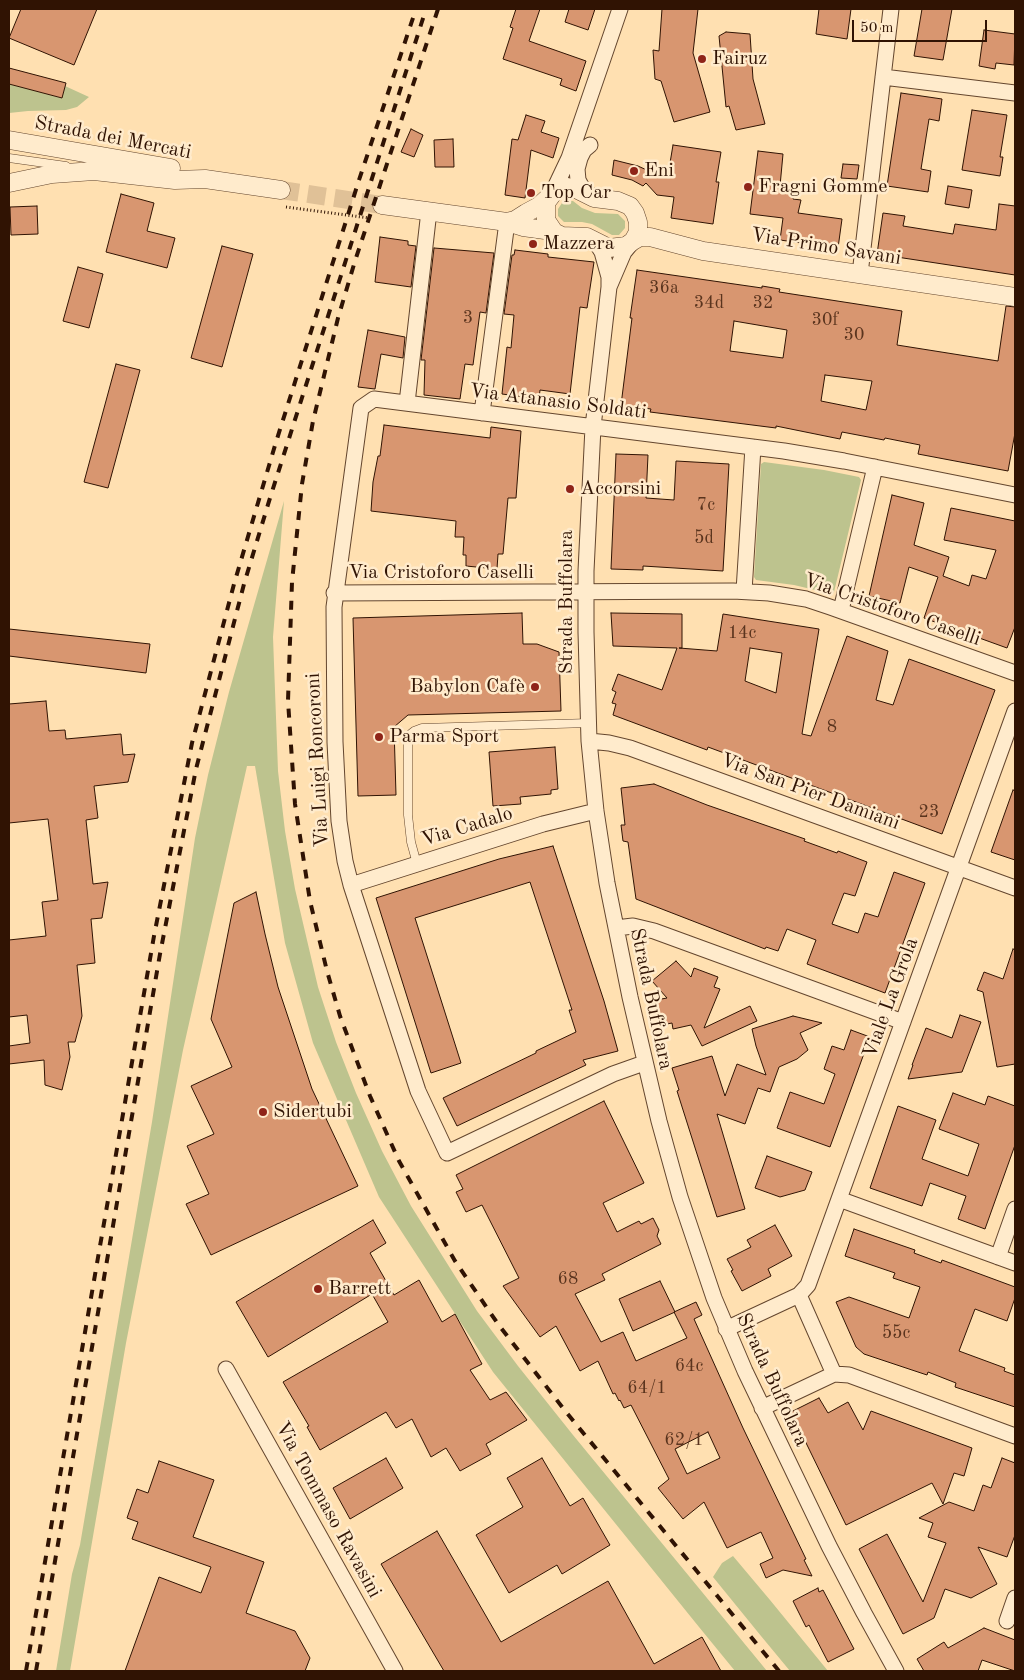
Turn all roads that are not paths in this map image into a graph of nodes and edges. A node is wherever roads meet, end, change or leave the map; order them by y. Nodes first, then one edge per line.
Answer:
1 (620, 9) edge
2 (891, 9) edge
3 (883, 77) junction
4 (1015, 93) edge
5 (9, 140) edge
6 (590, 145) dead end
7 (9, 158) edge
8 (94, 171) junction
9 (209, 180) junction
10 (9, 183) edge
11 (585, 193) junction
12 (551, 196) junction
13 (279, 198) tunnel mouth
14 (376, 211) tunnel mouth
15 (429, 212) junction
16 (507, 222) junction
17 (558, 235) junction
18 (595, 241) junction
19 (633, 241) junction
20 (860, 274) junction
21 (610, 287) junction
22 (1015, 297) edge
23 (407, 404) junction
24 (361, 408) joint
25 (482, 413) junction
26 (593, 427) junction
27 (753, 447) junction
28 (874, 467) junction
29 (1015, 495) edge
30 (744, 591) junction
31 (586, 592) junction
32 (334, 593) junction
33 (841, 610) junction
34 (1015, 673) edge
35 (1015, 711) edge
36 (589, 724) junction
37 (590, 741) junction
38 (596, 810) junction
39 (417, 864) junction
40 (959, 868) junction
41 (351, 886) junction
42 (1015, 888) edge
43 (616, 928) junction
44 (903, 1022) junction
45 (644, 1063) junction
46 (839, 1200) junction
47 (1015, 1209) edge
48 (998, 1257) junction
49 (1015, 1263) edge
50 (799, 1295) junction
51 (726, 1329) junction
52 (226, 1369) dead end
53 (834, 1374) junction
54 (762, 1408) junction
55 (1015, 1436) edge
56 (1015, 1598) edge
57 (1007, 1621) dead end
58 (394, 1671) edge
59 (896, 1671) edge

1 - 12 street
2 - 3 street
3 - 4 street
3 - 20 street
5 - 9 street, Strada dei Mercati
6 - 11 street
7 - 8 lane
8 - 9 street, Strada dei Mercati
8 - 10 street, Strada dei Mercati
9 - 13 street, Strada dei Mercati
11 - 12 street
11 - 19 street
12 - 16 street
12 - 17 street
14 - 15 street, Via Primo Savani
15 - 16 street, Via Primo Savani
15 - 23 street
16 - 17 street, Via Primo Savani
16 - 25 street
17 - 18 street, Via Primo Savani
18 - 19 street, Via Primo Savani
18 - 21 street, Strada Buffolara
19 - 20 street, Via Primo Savani
19 - 21 street, Strada Buffolara
20 - 22 street, Via Primo Savani
21 - 26 street, Strada Buffolara
23 - 24 street, Via Atanasio Soldati
23 - 25 street, Via Atanasio Soldati
24 - 32 street, Via Luigi Roncoroni
25 - 26 street, Via Atanasio Soldati
26 - 27 street, Via Atanasio Soldati
26 - 31 street, Strada Buffolara
27 - 28 street, Via Atanasio Soldati
27 - 30 street
28 - 29 street
28 - 33 street
30 - 31 street, Via Cristoforo Caselli
30 - 33 street, Via Cristoforo Caselli
31 - 32 street, Via Cristoforo Caselli
31 - 36 street, Strada Buffolara
32 - 41 street, Via Luigi Roncoroni
33 - 34 street, Via Cristoforo Caselli
35 - 40 street, Viale La Grola
36 - 37 street, Strada Buffolara
36 - 39 lane
37 - 38 street, Strada Buffolara
37 - 40 street, Via San Pier Damiani
38 - 39 street, Via Cadalo
38 - 43 street, Strada Buffolara
39 - 41 street, Via Cadalo
40 - 42 street, Via San Pier Damiani
40 - 44 street, Viale La Grola
41 - 45 street, Via Luigi Roncoroni
43 - 44 street
43 - 45 street, Strada Buffolara
44 - 46 street, Viale La Grola
45 - 51 street, Strada Buffolara
46 - 48 street
46 - 50 street, Viale La Grola
47 - 48 street
48 - 49 street
50 - 51 street
50 - 53 street
51 - 54 street, Strada Buffolara
52 - 58 street, Via Tommaso Ravasini
53 - 54 street
53 - 55 street
54 - 59 street, Strada Buffolara
56 - 57 street

